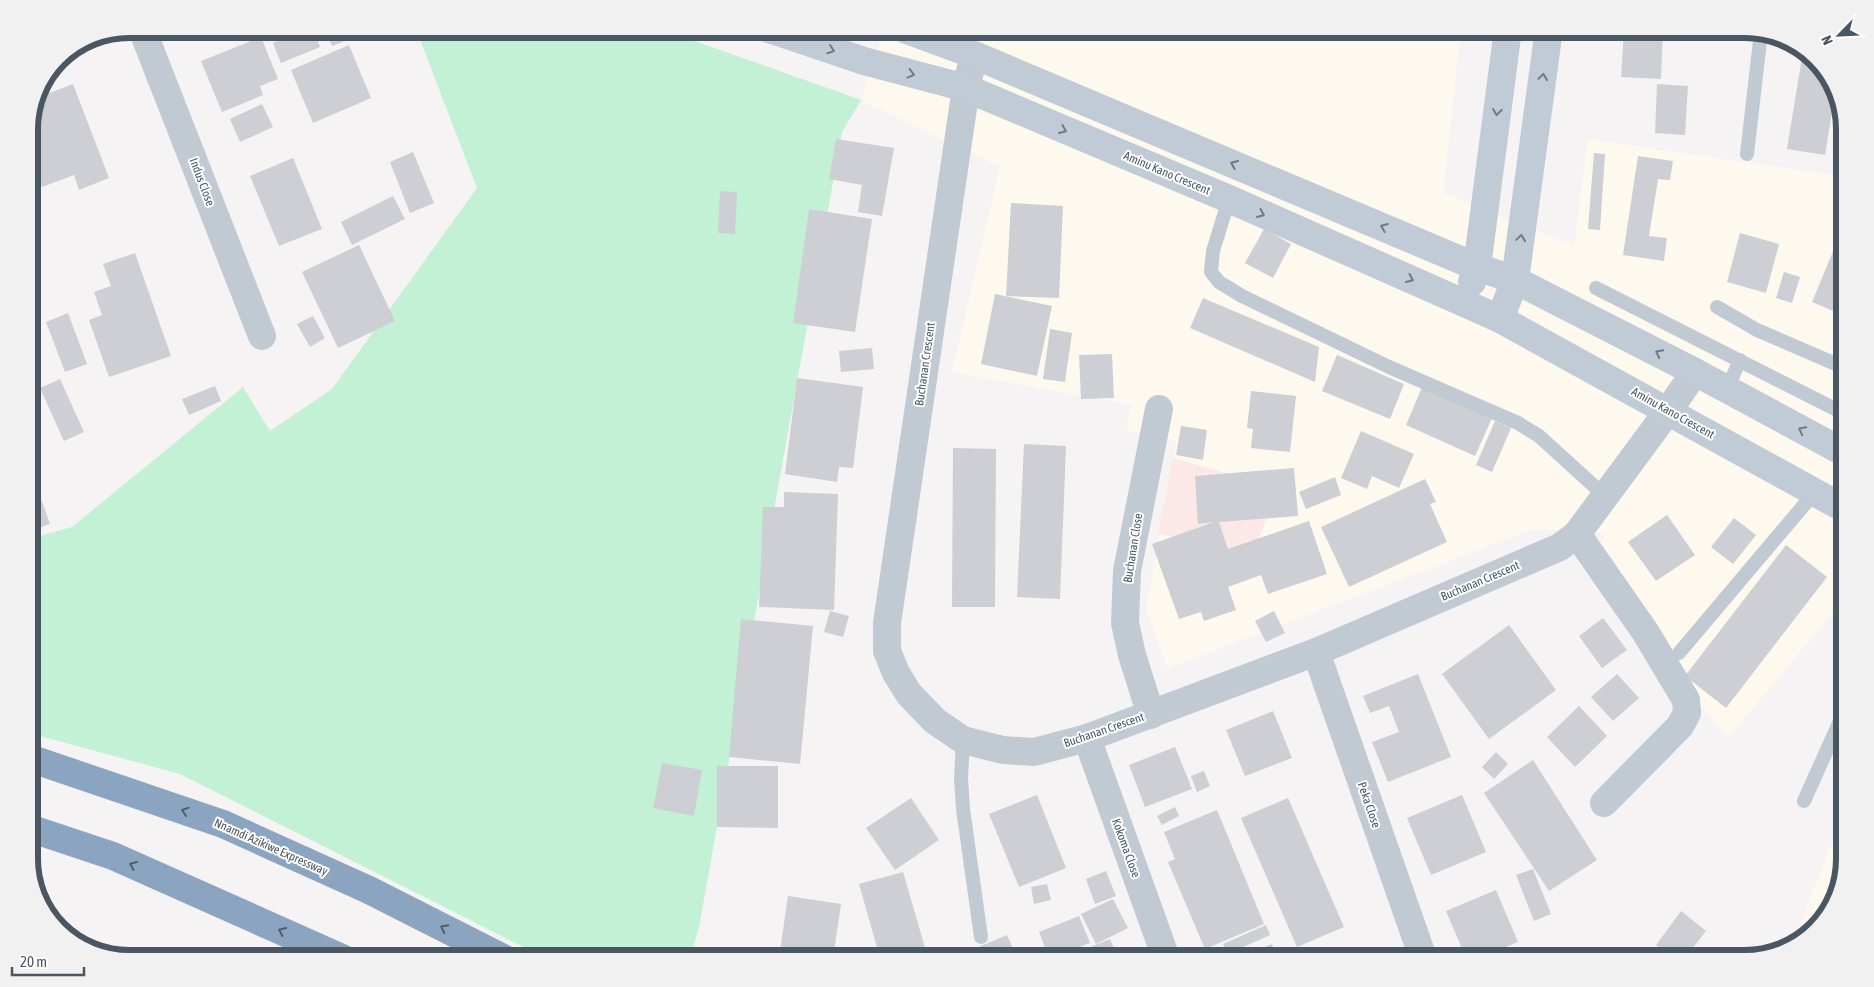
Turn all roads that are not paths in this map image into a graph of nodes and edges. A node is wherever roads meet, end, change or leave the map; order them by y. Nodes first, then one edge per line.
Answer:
1 (146, 38) edge
2 (796, 38) edge
3 (935, 38) edge
4 (1507, 38) edge
5 (1548, 38) edge
6 (1760, 39) edge
7 (974, 55) junction
8 (966, 88) junction
9 (1747, 154) dead end
10 (1229, 199) junction
11 (1477, 267) junction
12 (1515, 280) junction
13 (1596, 288) dead end
14 (1464, 303) junction
15 (1716, 307) dead end
16 (1500, 319) junction
17 (262, 336) dead end
18 (1740, 360) junction
19 (1836, 364) edge
20 (1695, 372) junction
21 (1727, 389) junction
22 (1159, 409) dead end
23 (1836, 409) edge
24 (1668, 411) junction
25 (1836, 444) edge
26 (1815, 492) junction
27 (1605, 496) junction
28 (1836, 504) edge
29 (1577, 534) junction
30 (1316, 652) junction
31 (1679, 653) dead end
32 (1151, 715) junction
33 (1836, 730) edge
34 (1087, 738) junction
35 (963, 740) junction
36 (38, 761) edge
37 (1804, 801) dead end
38 (1604, 803) dead end
39 (38, 831) edge
40 (981, 937) dead end
41 (324, 950) edge
42 (488, 950) edge
43 (1163, 950) edge
44 (1420, 950) edge

1 - 17 street, Indus Close
2 -> 8 main road, Aminu Kano Crescent
3 - 7 main road
4 -> 11 main road
12 -> 5 main road
6 - 9 lane
7 - 8 street, Buchanan Crescent
11 -> 7 main road
8 -> 10 main road, Aminu Kano Crescent
8 - 35 street, Buchanan Crescent
10 -> 14 main road, Aminu Kano Crescent
10 - 27 lane
11 - 12 main road
11 - 14 main road
12 - 16 main road
20 -> 12 main road
13 - 18 lane
14 - 16 main road, Aminu Kano Crescent
15 - 19 lane
16 - 24 main road, Aminu Kano Crescent
18 - 21 lane
18 - 23 lane
20 - 21 main road
20 - 24 street, Buchanan Crescent
25 -> 21 main road
22 - 32 street, Buchanan Close
24 - 26 main road, Aminu Kano Crescent
24 - 27 street, Buchanan Crescent
26 - 28 main road, Aminu Kano Crescent
26 - 31 lane
27 - 29 street, Buchanan Crescent
29 - 30 street, Buchanan Crescent
29 - 38 street
30 - 32 street, Buchanan Crescent
30 - 44 street, Peka Close
32 - 34 street, Buchanan Crescent
33 - 37 lane
34 - 35 street, Buchanan Crescent
34 - 43 street, Kokoma Close
35 - 40 lane
42 -> 36 highway, Nnamdi Azikiwe Expressway
41 -> 39 highway

